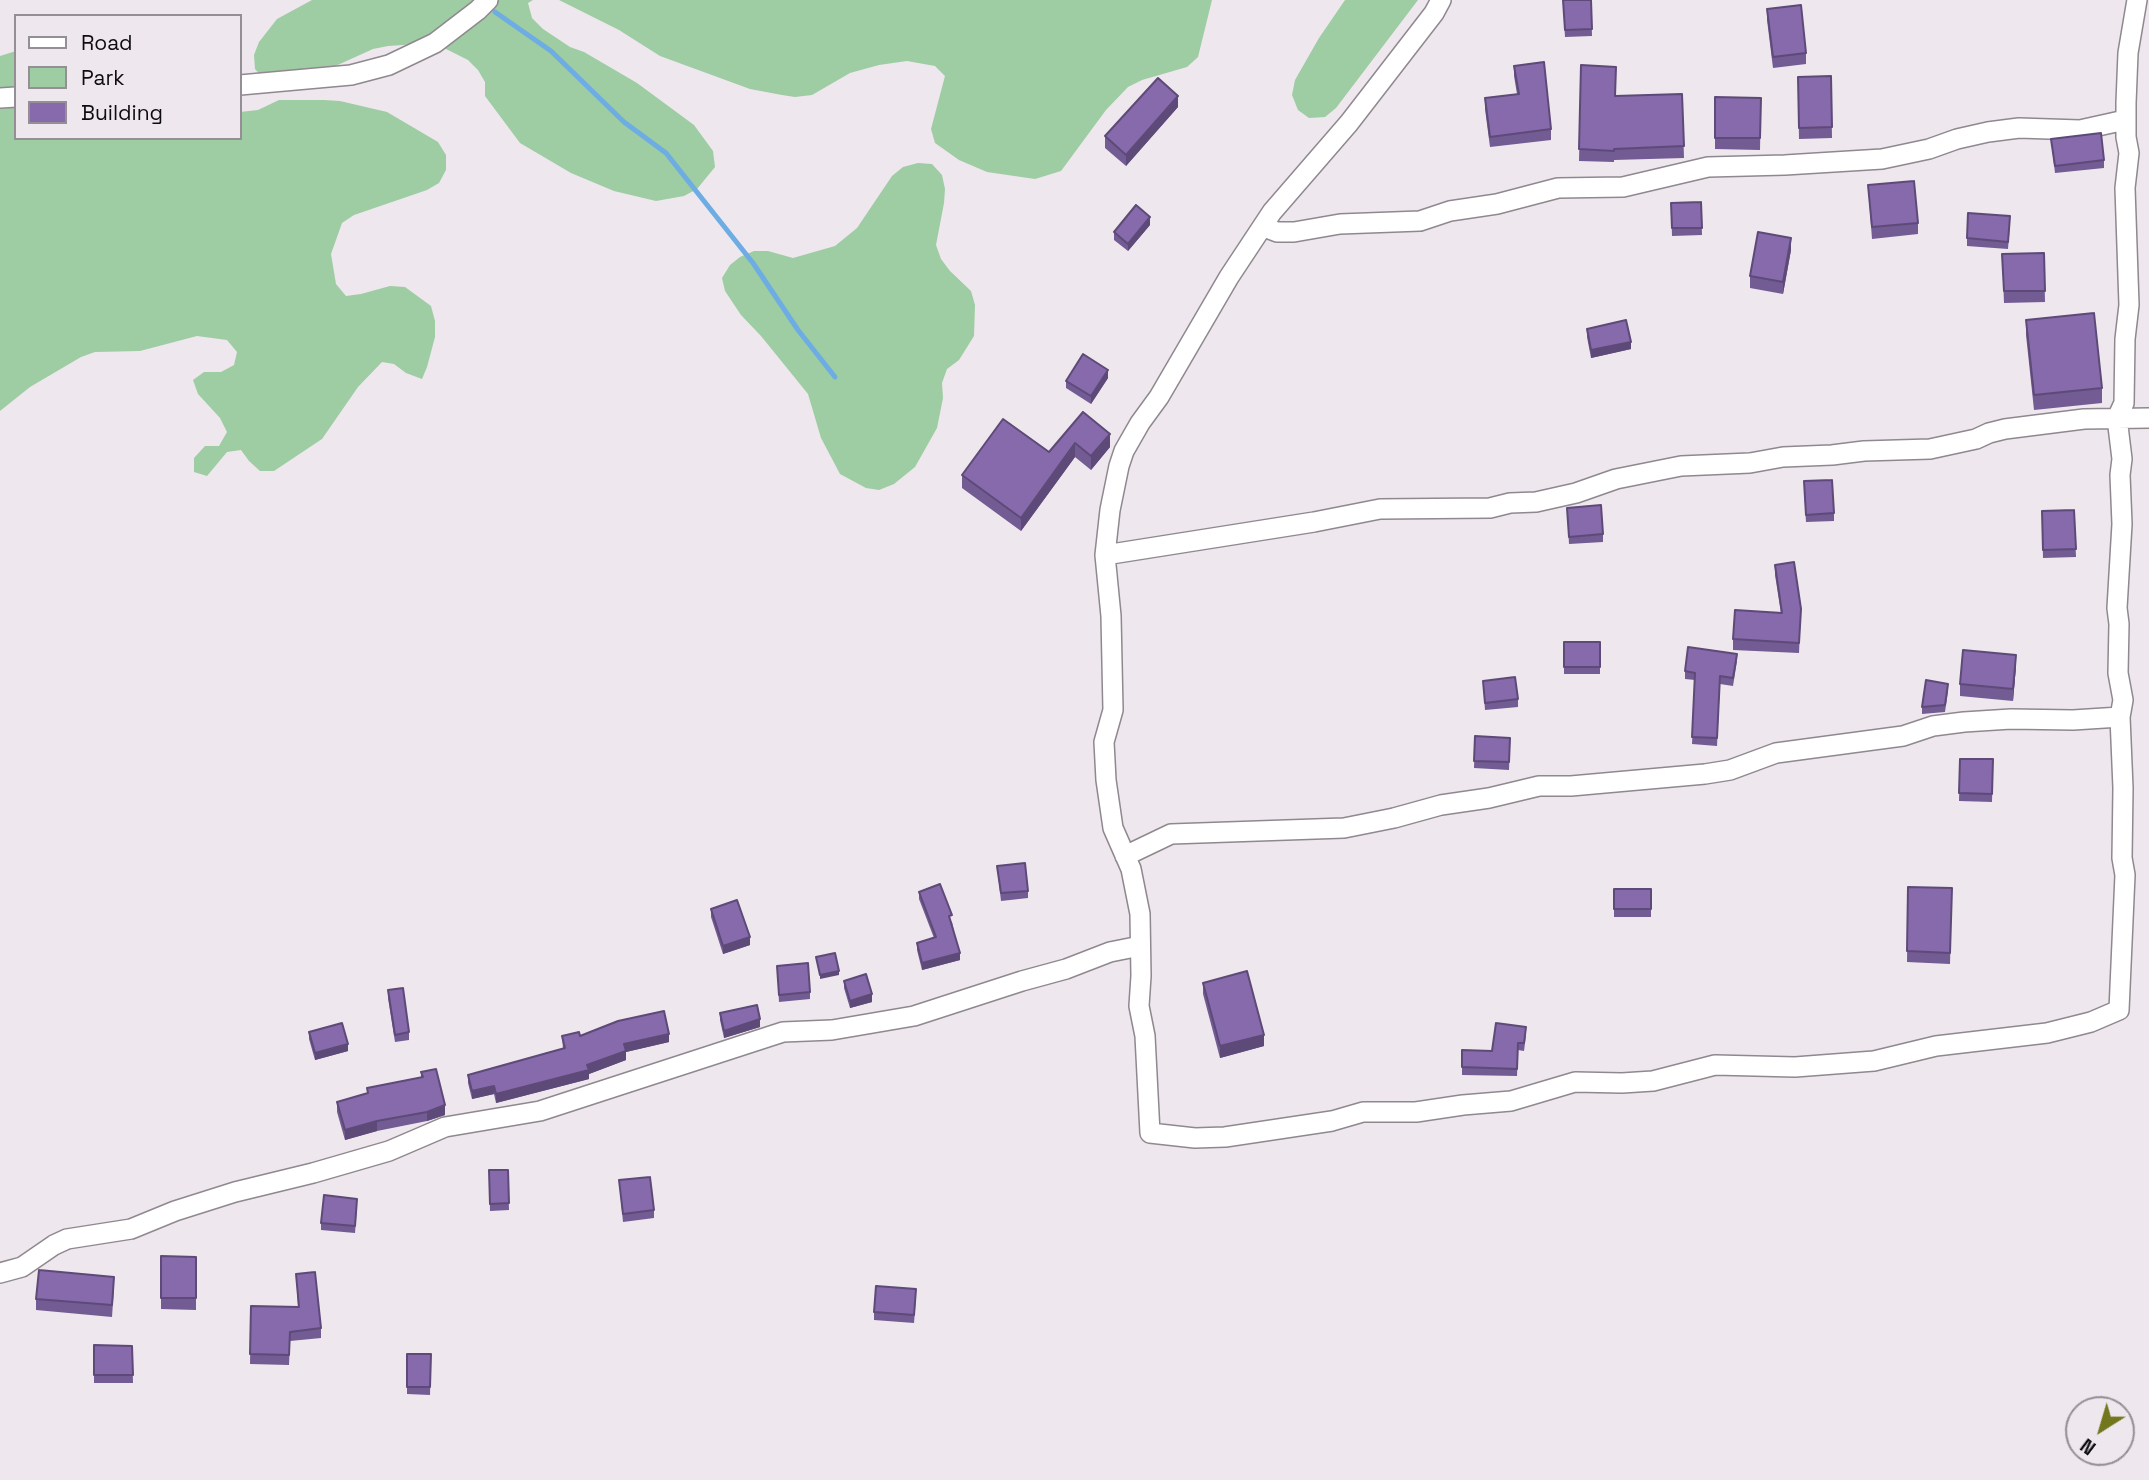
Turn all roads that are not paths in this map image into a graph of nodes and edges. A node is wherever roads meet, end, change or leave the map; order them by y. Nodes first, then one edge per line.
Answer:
1 (488, 0) edge
2 (1441, 0) edge
3 (2137, 0) edge
4 (242, 85) edge
5 (2125, 120) junction
6 (1264, 227) junction
7 (2117, 418) junction
8 (2149, 418) edge
9 (1105, 555) junction
10 (2120, 717) junction
11 (1125, 856) junction
12 (1140, 946) junction
13 (0, 1273) edge

1 - 4 street
2 - 6 street
3 - 5 street
5 - 6 street
5 - 7 street
6 - 9 street
7 - 8 street
7 - 9 street
7 - 10 street
9 - 11 street
10 - 11 street
10 - 12 street
11 - 12 street
12 - 13 street

